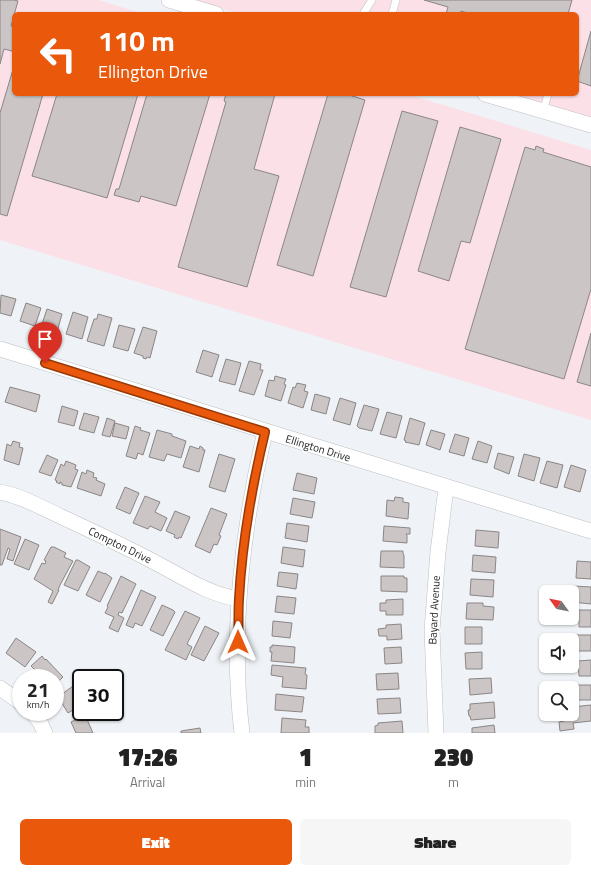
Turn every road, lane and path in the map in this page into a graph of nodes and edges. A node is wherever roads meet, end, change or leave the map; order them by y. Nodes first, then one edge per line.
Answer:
1 (372, 0) edge
2 (396, 0) edge
3 (179, 1) edge
4 (210, 12) edge
5 (364, 12) edge
6 (393, 12) edge
7 (492, 96) edge
8 (547, 96) edge
9 (543, 111) junction
10 (591, 125) edge
11 (0, 349) edge
12 (265, 432) junction
13 (446, 488) junction
14 (0, 492) edge
15 (591, 532) edge
16 (239, 599) junction
17 (0, 688) edge
18 (12, 697) edge
19 (39, 721) edge
20 (45, 733) edge
21 (242, 733) edge
22 (436, 733) edge

1 - 5 lane
2 - 6 lane
3 - 4 street
7 - 9 street
8 - 9 lane
9 - 10 street
11 - 12 street, Ellington Drive
12 - 13 street, Ellington Drive
12 - 16 street
13 - 15 street, Ellington Drive
13 - 22 street, Bayard Avenue
14 - 16 street, Compton Drive
16 - 21 street
17 - 18 street
19 - 20 street

